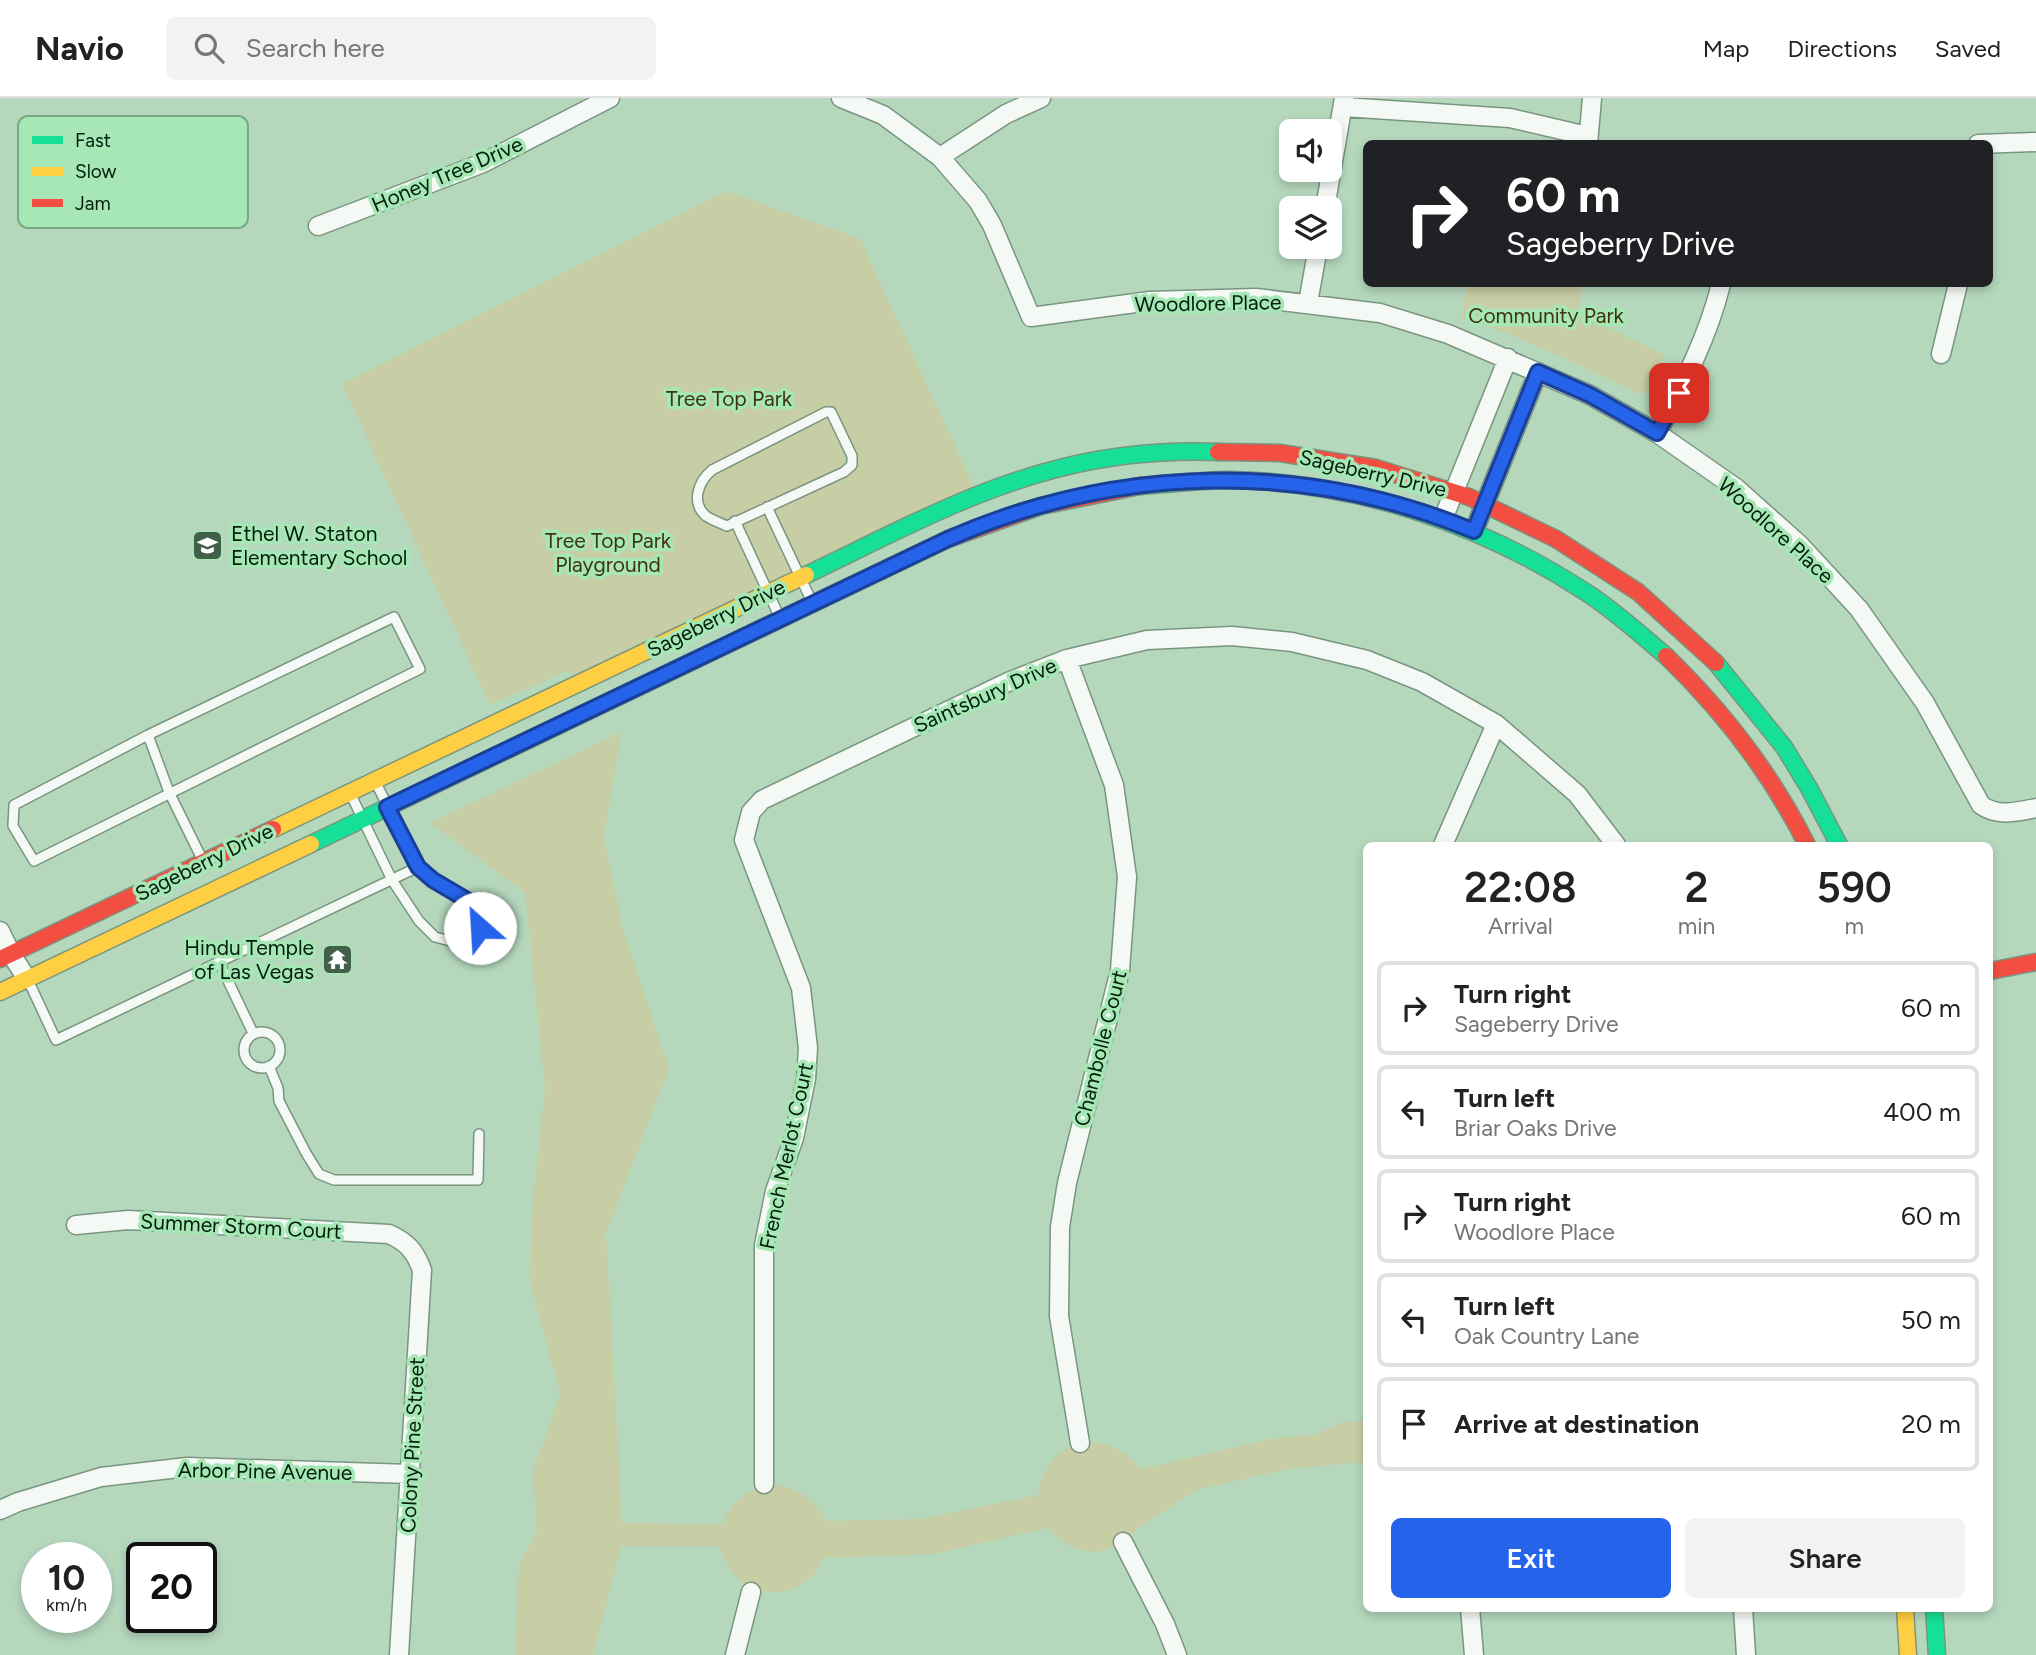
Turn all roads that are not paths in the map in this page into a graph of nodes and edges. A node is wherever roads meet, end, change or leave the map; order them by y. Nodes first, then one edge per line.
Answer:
1 (610, 98) edge
2 (841, 98) edge
3 (1041, 98) edge
4 (1592, 98) edge
5 (1344, 102) edge
6 (1585, 140) edge
7 (1587, 140) edge
8 (2036, 142) edge
9 (1993, 143) edge
10 (940, 157) junction
11 (1327, 196) edge
12 (318, 226) dead end
13 (1316, 259) edge
14 (1720, 287) edge
15 (1957, 287) edge
16 (1308, 303) junction
17 (1941, 354) dead end
18 (1508, 358) junction
19 (1538, 372) junction
20 (1657, 433) junction
21 (1470, 497) junction
22 (767, 507) junction
23 (735, 521) junction
24 (1459, 525) junction
25 (800, 577) junction
26 (768, 592) junction
27 (813, 604) junction
28 (780, 619) junction
29 (1067, 659) junction
30 (1496, 724) junction
31 (148, 735) junction
32 (374, 780) junction
33 (169, 792) junction
34 (350, 792) junction
35 (387, 807) junction
36 (2036, 808) edge
37 (363, 819) junction
38 (744, 839) joint
39 (1444, 842) edge
40 (1614, 842) edge
41 (1805, 842) edge
42 (1837, 842) edge
43 (204, 862) junction
44 (418, 867) junction
45 (392, 880) junction
46 (0, 931) edge
47 (6, 957) edge
48 (219, 962) junction
49 (2036, 962) edge
50 (1993, 970) edge
51 (27, 979) junction
52 (0, 992) edge
53 (253, 1033) junction
54 (269, 1066) junction
55 (480, 1134) dead end
56 (76, 1225) dead end
57 (405, 1241) joint
58 (1080, 1443) dead end
59 (410, 1474) junction
60 (764, 1484) dead end
61 (0, 1510) edge
62 (1123, 1542) dead end
63 (751, 1592) dead end
64 (1470, 1612) edge
65 (1743, 1612) edge
66 (1905, 1612) edge
67 (1934, 1612) edge
68 (398, 1655) edge
69 (735, 1655) edge
70 (1177, 1655) edge
71 (1474, 1655) edge
72 (1746, 1655) edge
73 (1908, 1655) edge
74 (1937, 1655) edge

1 - 12 street, Honey Tree Drive
2 - 10 street
3 - 10 street
4 - 7 street
5 - 6 street
5 - 11 street
8 - 9 street
10 - 16 street, Woodlore Place
13 - 16 street
14 - 20 street
15 - 17 street
16 - 18 street, Woodlore Place
18 - 19 street, Woodlore Place
18 - 21 street
19 - 20 street, Woodlore Place
19 - 21 street
20 - 36 street, Woodlore Place
21 - 24 street
21 - 24 street
21 - 25 street, Sageberry Drive
21 - 42 street, Sageberry Drive
22 - 23 lane
22 - 23 lane
22 - 25 lane
23 - 26 lane
24 - 27 street, Sageberry Drive
24 - 41 street, Sageberry Drive
25 - 26 street, Sageberry Drive
25 - 27 lane
26 - 28 lane
26 - 32 street, Sageberry Drive
27 - 28 street, Sageberry Drive
28 - 35 street, Sageberry Drive
29 - 30 street, Saintsbury Drive
29 - 38 street, Saintsbury Drive
29 - 58 street, Chambolle Court
30 - 39 street
30 - 40 street, Saintsbury Drive
31 - 33 lane
31 - 33 lane
31 - 33 lane
32 - 34 street, Sageberry Drive
32 - 35 lane
33 - 43 lane
34 - 37 lane
34 - 43 street, Sageberry Drive
35 - 37 street, Sageberry Drive
35 - 44 lane
37 - 45 lane
37 - 51 street, Sageberry Drive
38 - 60 street, French Merlot Court
43 - 47 street, Sageberry Drive
44 - 45 lane
44 - 45 lane
45 - 48 lane
46 - 47 street
47 - 51 street
48 - 51 lane
48 - 53 lane
49 - 50 street
51 - 52 street, Sageberry Drive
53 - 54 lane
53 - 54 lane
54 - 55 lane
56 - 57 street, Summer Storm Court
57 - 59 street, Colony Pine Street
59 - 61 street, Arbor Pine Avenue
59 - 68 street, Colony Pine Street
62 - 70 street
63 - 69 street
64 - 71 street
65 - 72 street
66 - 73 street
67 - 74 street

